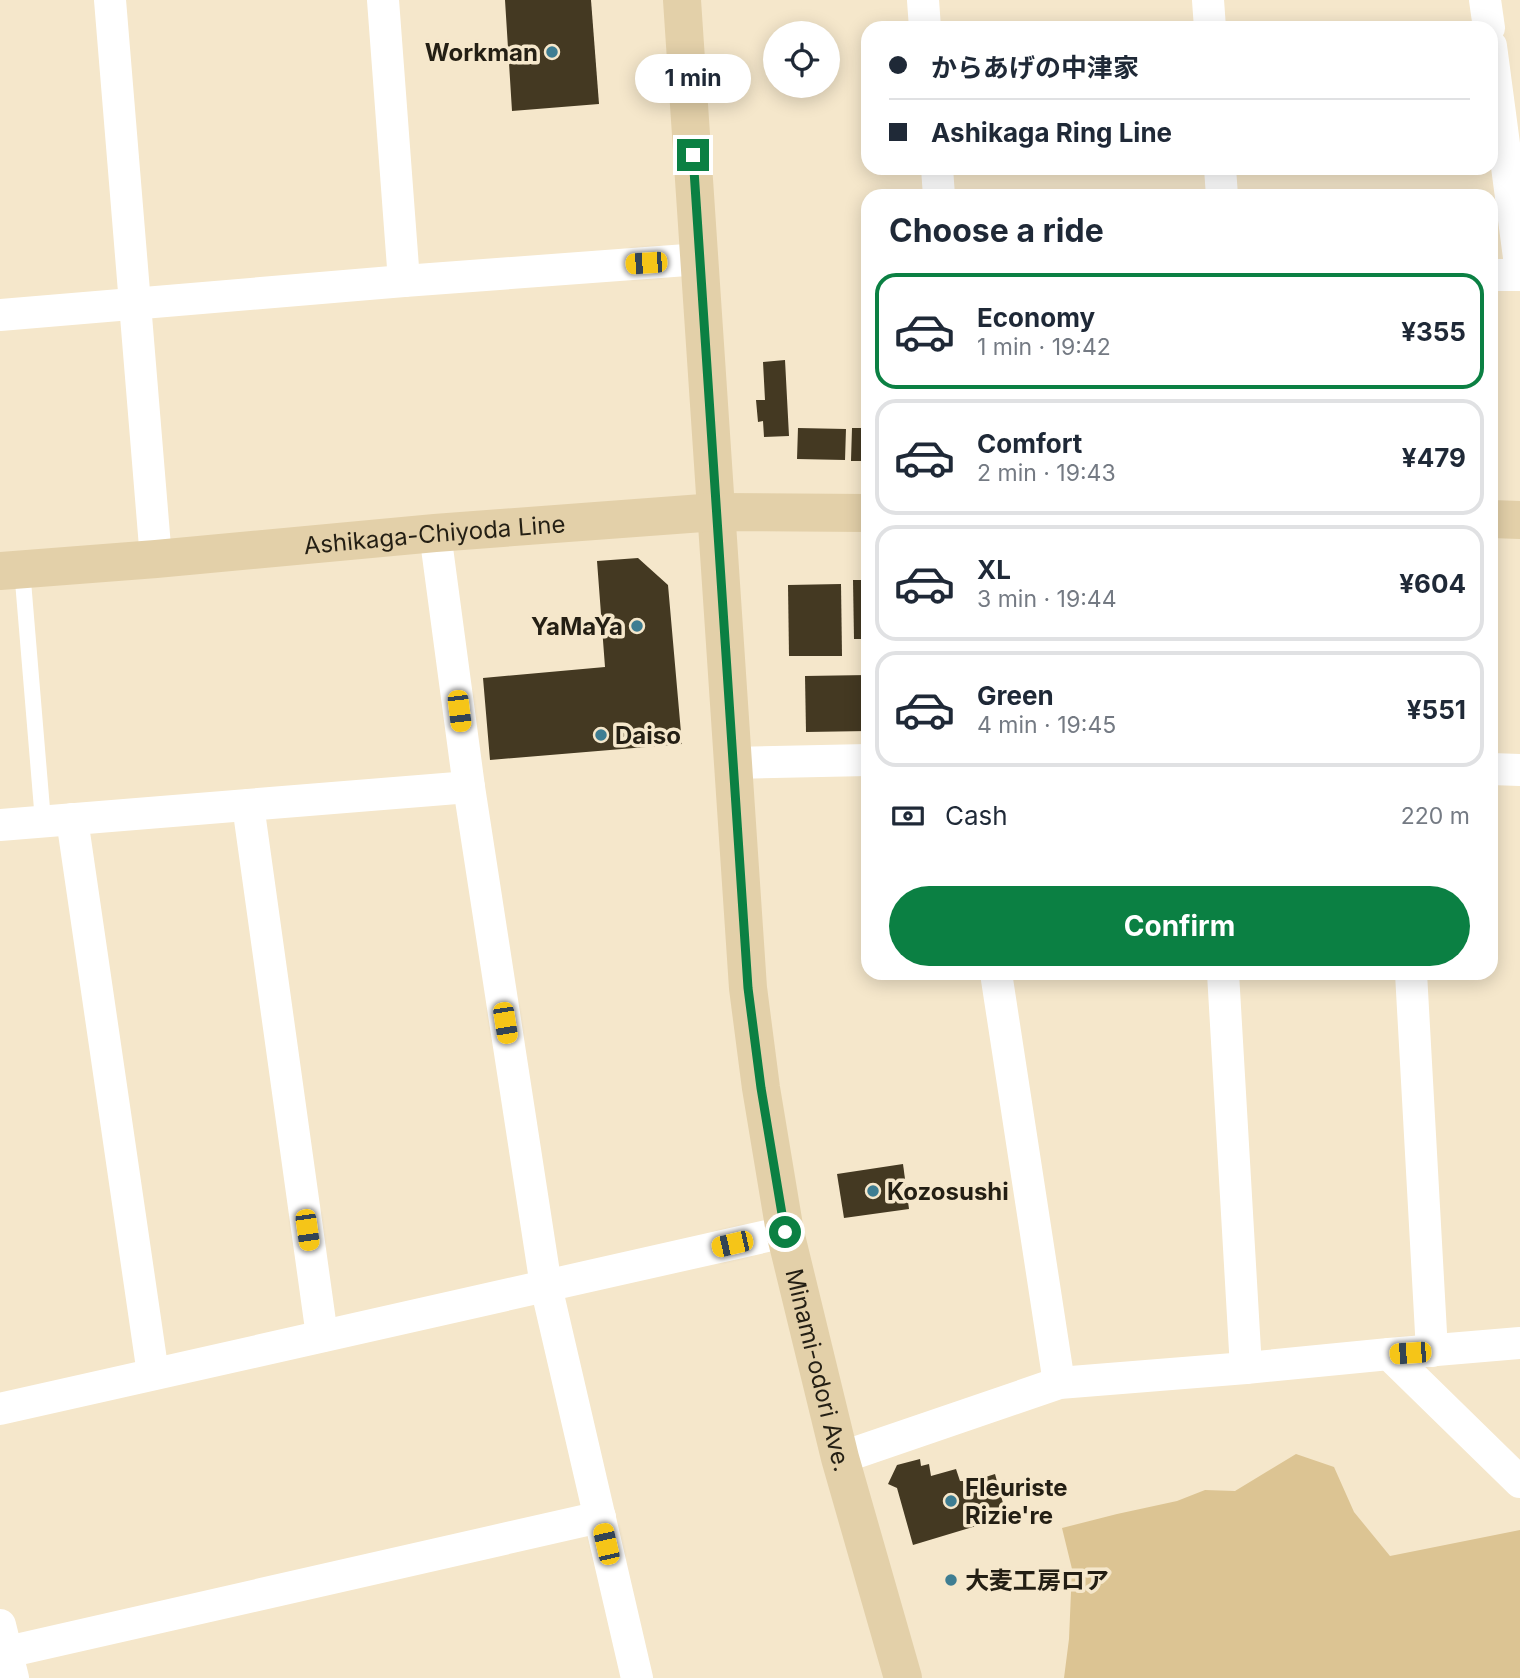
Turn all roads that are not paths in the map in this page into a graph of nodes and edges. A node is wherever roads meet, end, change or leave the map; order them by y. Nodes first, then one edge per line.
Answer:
1 (110, 0) edge
2 (383, 0) edge
3 (682, 0) edge
4 (923, 0) edge
5 (1208, 0) edge
6 (1485, 0) edge
7 (924, 21) edge
8 (1210, 21) edge
9 (1488, 21) edge
10 (1498, 99) edge
11 (700, 259) junction
12 (1520, 265) edge
13 (1498, 275) edge
14 (1520, 275) edge
15 (404, 281) junction
16 (135, 303) junction
17 (0, 315) edge
18 (716, 512) junction
19 (861, 513) edge
20 (1498, 519) edge
21 (1520, 520) edge
22 (435, 533) junction
23 (156, 559) junction
24 (11, 570) edge
25 (861, 760) edge
26 (733, 763) junction
27 (1498, 769) edge
28 (1520, 770) edge
29 (469, 787) junction
30 (248, 805) junction
31 (58, 820) junction
32 (0, 825) edge
33 (997, 980) edge
34 (1223, 980) edge
35 (1411, 980) edge
36 (785, 1232) junction
37 (546, 1286) junction
38 (322, 1336) junction
39 (1520, 1343) edge
40 (1432, 1351) junction
41 (1389, 1354) junction
42 (1247, 1368) junction
43 (153, 1374) junction
44 (1059, 1383) junction
45 (0, 1409) edge
46 (840, 1458) junction
47 (1520, 1482) edge
48 (600, 1517) junction
49 (6, 1652) edge
50 (636, 1678) edge
51 (903, 1678) edge

1 - 16 street
2 - 15 street
3 - 11 main road, Minami-odori Ave.
4 - 7 street
5 - 8 street
6 - 9 street
10 - 12 street
11 - 15 street
11 - 18 main road, Minami-odori Ave.
13 - 14 street
15 - 16 street
16 - 17 street
16 - 23 street
18 - 19 main road, Ashikaga-Chiyoda Line
18 - 22 main road, Ashikaga-Chiyoda Line
18 - 26 main road, Minami-odori Ave.
20 - 21 main road
22 - 23 main road, Ashikaga-Chiyoda Line
22 - 29 street
23 - 24 main road, Ashikaga-Chiyoda Line
24 - 31 lane
25 - 26 street
26 - 36 main road, Minami-odori Ave.
27 - 28 street
29 - 30 street
29 - 37 street
30 - 31 street
30 - 38 street
31 - 32 street
31 - 43 street
33 - 44 street
34 - 42 street
35 - 40 street
36 - 37 street
36 - 46 main road, Minami-odori Ave.
37 - 38 street
37 - 48 street
38 - 43 street
39 - 40 street
40 - 41 street
41 - 42 street
41 - 47 street
42 - 44 street
43 - 45 street
44 - 46 street
46 - 51 main road, Minami-odori Ave.
48 - 49 street
48 - 50 street

